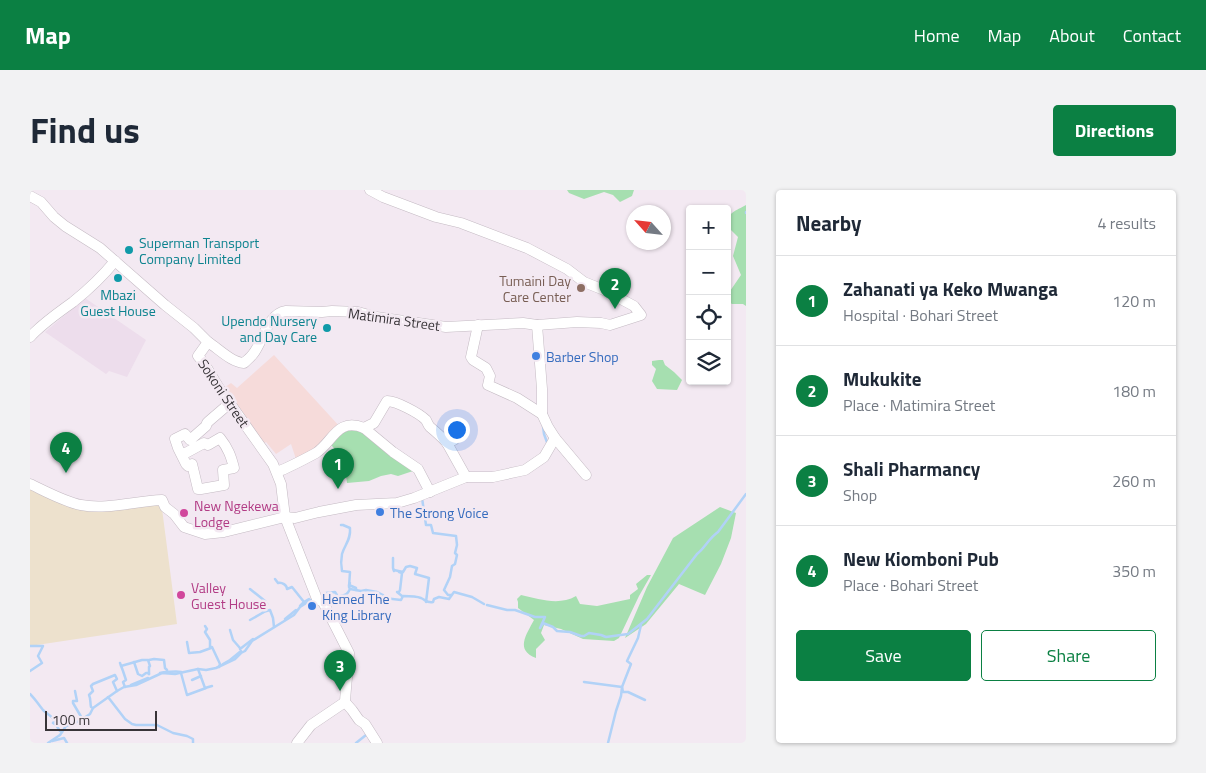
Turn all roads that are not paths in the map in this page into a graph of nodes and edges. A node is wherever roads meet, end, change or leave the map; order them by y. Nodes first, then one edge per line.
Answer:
1 (370, 190) edge
2 (30, 196) edge
3 (115, 261) junction
4 (478, 325) junction
5 (537, 325) junction
6 (30, 337) edge
7 (208, 342) junction
8 (230, 403) junction
9 (542, 414) junction
10 (364, 428) junction
11 (462, 431) dead end
12 (555, 438) junction
13 (447, 443) junction
14 (182, 455) junction
15 (277, 472) junction
16 (586, 474) dead end
17 (466, 477) junction
18 (30, 484) edge
19 (430, 492) junction
20 (285, 517) junction
21 (345, 702) junction
22 (296, 743) edge
23 (377, 743) edge

1 - 5 street, Matimira Street
2 - 3 street, Sokoni Street
3 - 6 street
3 - 7 street, Sokoni Street
4 - 5 street, Matimira Street
4 - 7 street, Matimira Street
4 - 9 street
5 - 9 street
7 - 8 street, Sokoni Street
8 - 14 street
8 - 15 street, Sokoni Street
9 - 12 street
10 - 13 street
10 - 15 street
10 - 19 street
11 - 13 street
12 - 16 street
12 - 17 street
13 - 17 street
14 - 14 street
15 - 20 street, Sokoni Street
17 - 19 street
18 - 20 street
19 - 20 street
20 - 21 street, Sokoni Street
21 - 22 street
21 - 23 street

